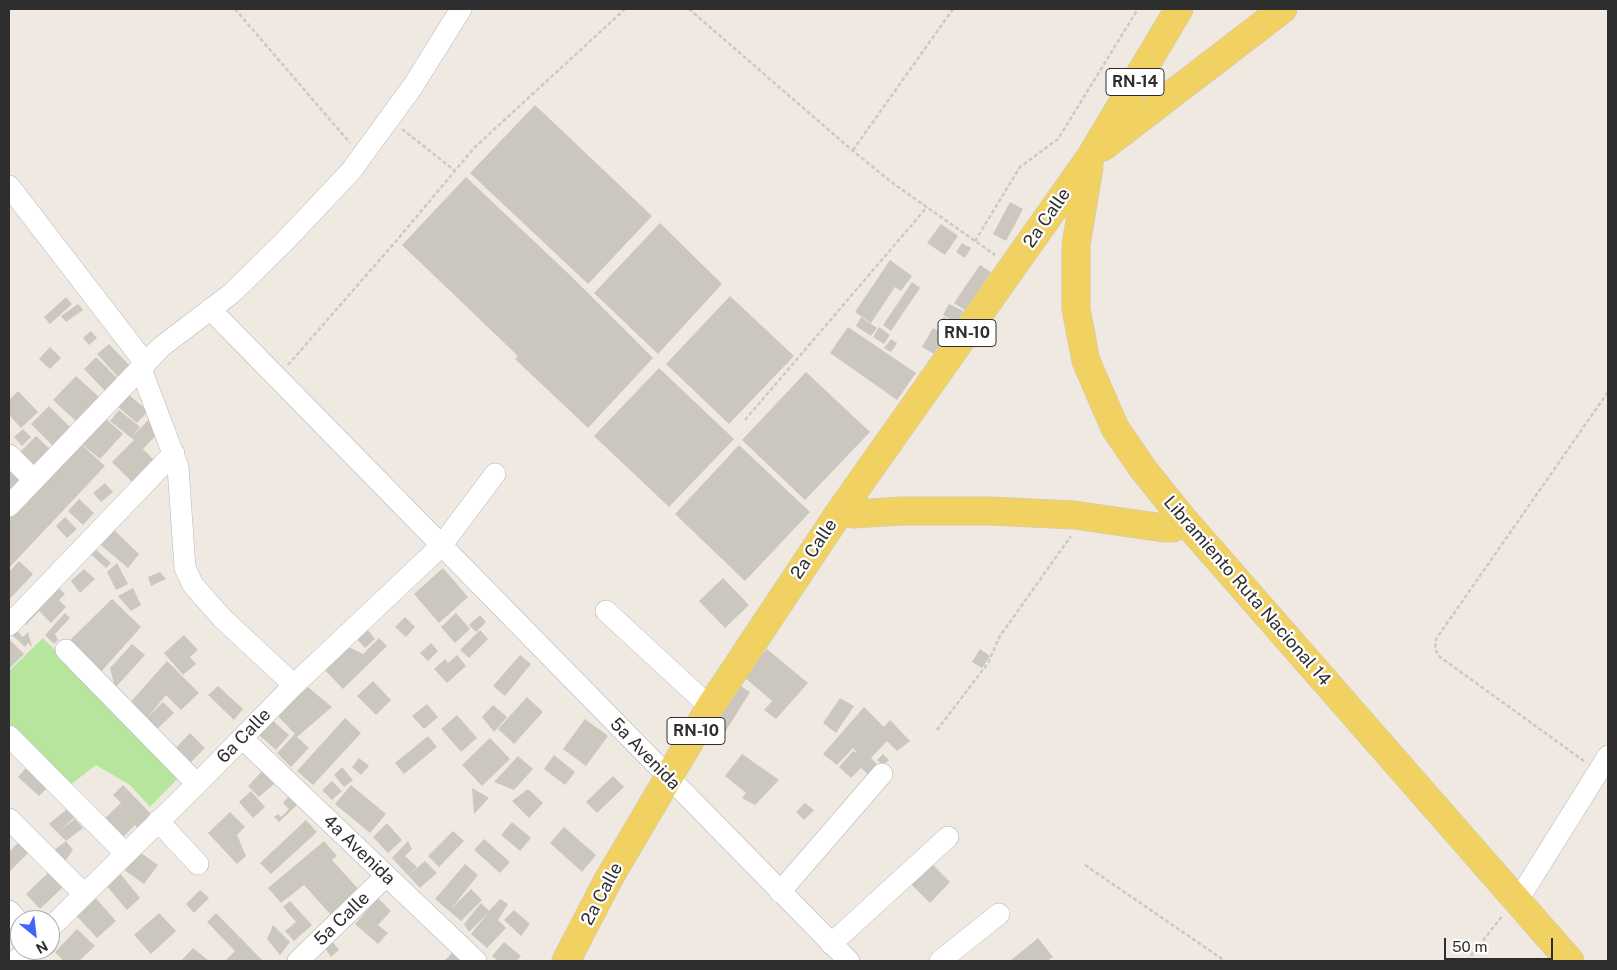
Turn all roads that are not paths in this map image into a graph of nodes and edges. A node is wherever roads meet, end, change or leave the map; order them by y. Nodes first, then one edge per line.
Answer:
1 (461, 9) edge
2 (1179, 9) edge
3 (1283, 9) edge
4 (1092, 156) junction
5 (9, 186) edge
6 (210, 309) junction
7 (143, 367) junction
8 (174, 453) junction
9 (9, 455) edge
10 (495, 474) dead end
11 (34, 480) junction
12 (9, 506) edge
13 (841, 510) junction
14 (1184, 520) junction
15 (441, 546) junction
16 (606, 611) dead end
17 (9, 625) edge
18 (66, 650) dead end
19 (294, 685) junction
20 (710, 707) junction
21 (9, 736) edge
22 (242, 738) junction
23 (1603, 763) edge
24 (882, 774) dead end
25 (668, 778) junction
26 (197, 784) junction
27 (9, 819) edge
28 (158, 821) junction
29 (948, 837) dead end
30 (126, 854) junction
31 (198, 864) dead end
32 (386, 876) junction
33 (780, 892) junction
34 (84, 894) junction
35 (1518, 900) junction
36 (998, 914) dead end
37 (60, 918) edge
38 (831, 944) junction
39 (298, 961) edge
40 (476, 961) edge
41 (566, 961) edge
42 (849, 961) edge
43 (940, 961) edge
44 (1570, 961) edge

1 - 6 street
2 - 4 main road, RN-14
3 - 4 main road, RN-10
4 - 13 main road, 2a Calle / RN-10
4 - 14 main road, Libramiento Ruta Nacional 14
5 - 7 street
6 - 7 street
6 - 15 street, 5a Avenida
7 - 8 street
7 - 11 street
8 - 17 street
8 - 19 street
9 - 11 street
10 - 15 street, 6a Calle
11 - 12 street
13 - 14 main road
13 - 20 main road, 2a Calle / RN-10
14 - 35 main road, Libramiento Ruta Nacional 14
15 - 19 street, 6a Calle
15 - 25 street, 5a Avenida
16 - 20 street
18 - 26 street
19 - 22 street, 6a Calle
20 - 25 main road, 2a Calle / RN-10
21 - 30 street
22 - 26 street, 6a Calle
22 - 32 street, 4a Avenida
23 - 35 street
24 - 33 street
25 - 33 street, 5a Avenida
25 - 41 main road, 2a Calle / RN-10
26 - 28 street, 6a Calle
27 - 34 street
28 - 30 street, 6a Calle
28 - 31 street
29 - 38 street
30 - 34 street, 6a Calle
32 - 39 street, 5a Calle
32 - 40 street, 4a Avenida
33 - 38 street, 5a Avenida
34 - 37 street, 6a Calle
35 - 44 main road, Libramiento Ruta Nacional 14
36 - 43 street
38 - 42 street, 5a Avenida

